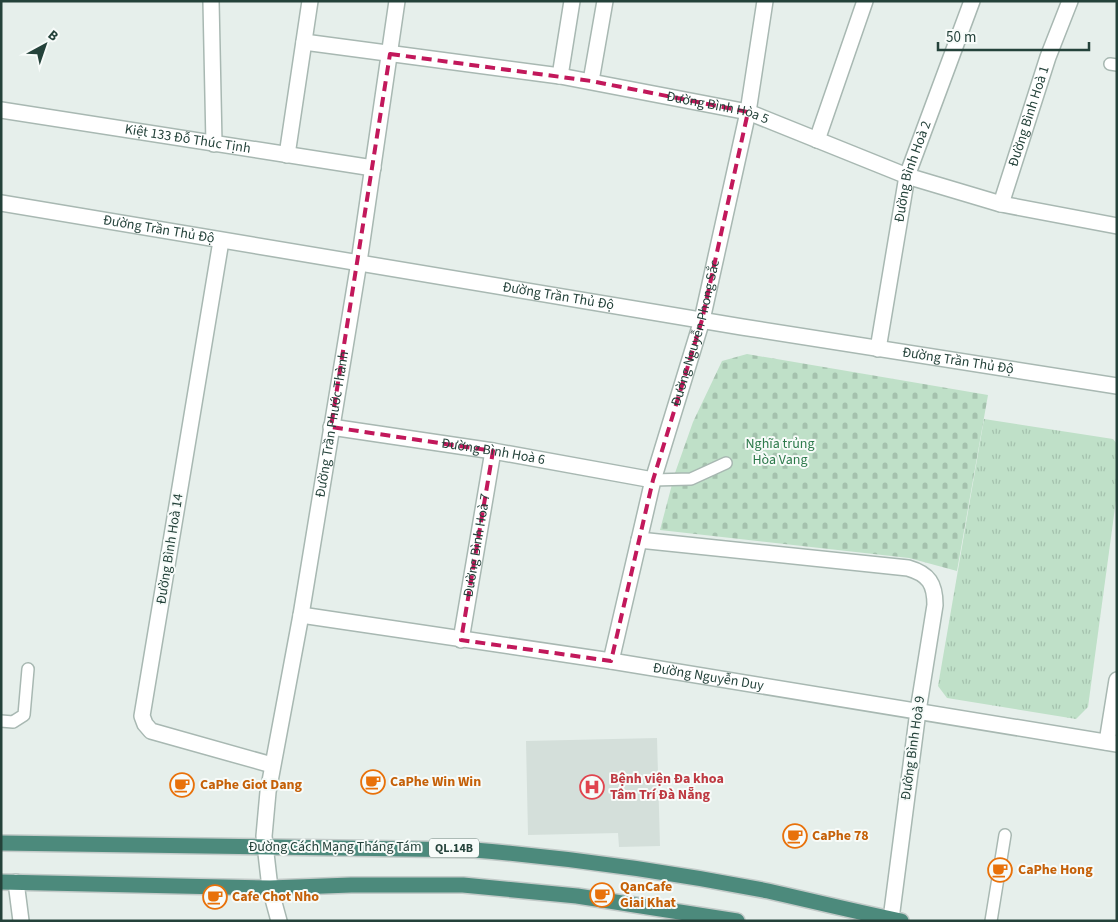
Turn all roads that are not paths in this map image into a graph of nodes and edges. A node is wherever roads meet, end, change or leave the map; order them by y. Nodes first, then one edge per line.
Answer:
1 (211, 1) edge
2 (310, 1) edge
3 (397, 1) edge
4 (572, 1) edge
5 (605, 1) edge
6 (765, 1) edge
7 (865, 1) edge
8 (972, 1) edge
9 (1070, 1) edge
10 (304, 42) junction
11 (390, 54) junction
12 (560, 76) junction
13 (591, 81) junction
14 (1, 110) edge
15 (748, 112) junction
16 (817, 140) junction
17 (214, 144) junction
18 (287, 154) junction
19 (373, 168) junction
20 (907, 176) junction
21 (1, 203) edge
22 (1001, 204) junction
23 (1117, 226) edge
24 (221, 241) junction
25 (359, 262) junction
26 (702, 320) junction
27 (878, 349) junction
28 (1117, 386) edge
29 (332, 427) junction
30 (493, 451) junction
31 (726, 463) dead end
32 (652, 480) junction
33 (639, 540) junction
34 (301, 615) junction
35 (461, 640) junction
36 (611, 662) junction
37 (28, 669) dead end
38 (1117, 680) edge
39 (918, 710) junction
40 (1, 721) edge
41 (1112, 743) edge
42 (272, 765) junction
43 (1005, 835) dead end
44 (1, 843) edge
45 (266, 847) junction
46 (8, 882) edge
47 (270, 888) junction
48 (896, 920) edge
49 (21, 921) edge
50 (279, 921) edge
51 (737, 921) edge
52 (990, 921) edge

1 - 17 street
2 - 10 street
3 - 11 street, Đường Trần Phước Thành
4 - 12 street
5 - 13 street
6 - 15 street, Đường Nguyễn Phong Sắc
7 - 16 street
8 - 20 street, Đường Bình Hoà 2
9 - 22 street, Đường Bình Hoà 1
10 - 11 street, Đường Bình Hòa 5
10 - 18 street
11 - 12 street, Đường Bình Hòa 5
11 - 19 street, Đường Trần Phước Thành
12 - 13 street, Đường Bình Hòa 5
13 - 15 street, Đường Bình Hòa 5
14 - 17 street, Kiệt 133 Đỗ Thúc Tịnh
15 - 16 street, Đường Bình Hòa 5
15 - 26 street, Đường Nguyễn Phong Sắc
16 - 20 street, Đường Bình Hòa 5
17 - 18 street, Kiệt 133 Đỗ Thúc Tịnh
18 - 19 street, Kiệt 133 Đỗ Thúc Tịnh
19 - 25 street, Đường Trần Phước Thành
20 - 22 street, Đường Bình Hòa 5
20 - 27 street, Đường Bình Hoà 2
21 - 24 street, Đường Trần Thủ Độ
22 - 23 street, Đường Bình Hòa 5
24 - 25 street, Đường Trần Thủ Độ
24 - 42 street, Đường Bình Hoà 14
25 - 26 street, Đường Trần Thủ Độ
25 - 29 street, Đường Trần Phước Thành
26 - 27 street, Đường Trần Thủ Độ
26 - 32 street, Đường Nguyễn Phong Sắc
27 - 28 street, Đường Trần Thủ Độ
29 - 30 street, Đường Bình Hoà 6
29 - 34 street, Đường Trần Phước Thành
30 - 32 street, Đường Bình Hoà 6
30 - 35 street, Đường Bình Hoà 7
31 - 32 lane
32 - 33 street, Đường Nguyễn Phong Sắc
33 - 36 street, Đường Nguyễn Phong Sắc
33 - 39 street, Đường Bình Hoà 9
34 - 35 street, Đường Nguyễn Duy
34 - 42 street, Đường Trần Phước Thành
35 - 36 street, Đường Nguyễn Duy
36 - 39 street, Đường Nguyễn Duy
37 - 40 lane
38 - 41 street
39 - 41 street, Đường Nguyễn Duy
39 - 48 street, Đường Bình Hoà 9
42 - 45 street, Đường Trần Phước Thành
43 - 52 lane
44 - 45 highway, Đường Cách Mạng Tháng Tám / QL.14B
45 - 47 street, Đường Trần Phước Thành
45 - 48 highway, Đường Cách Mạng Tháng Tám / QL.14B
46 - 47 highway
46 - 49 street
47 - 50 street, Đường Trần Phước Thành
47 - 51 highway

